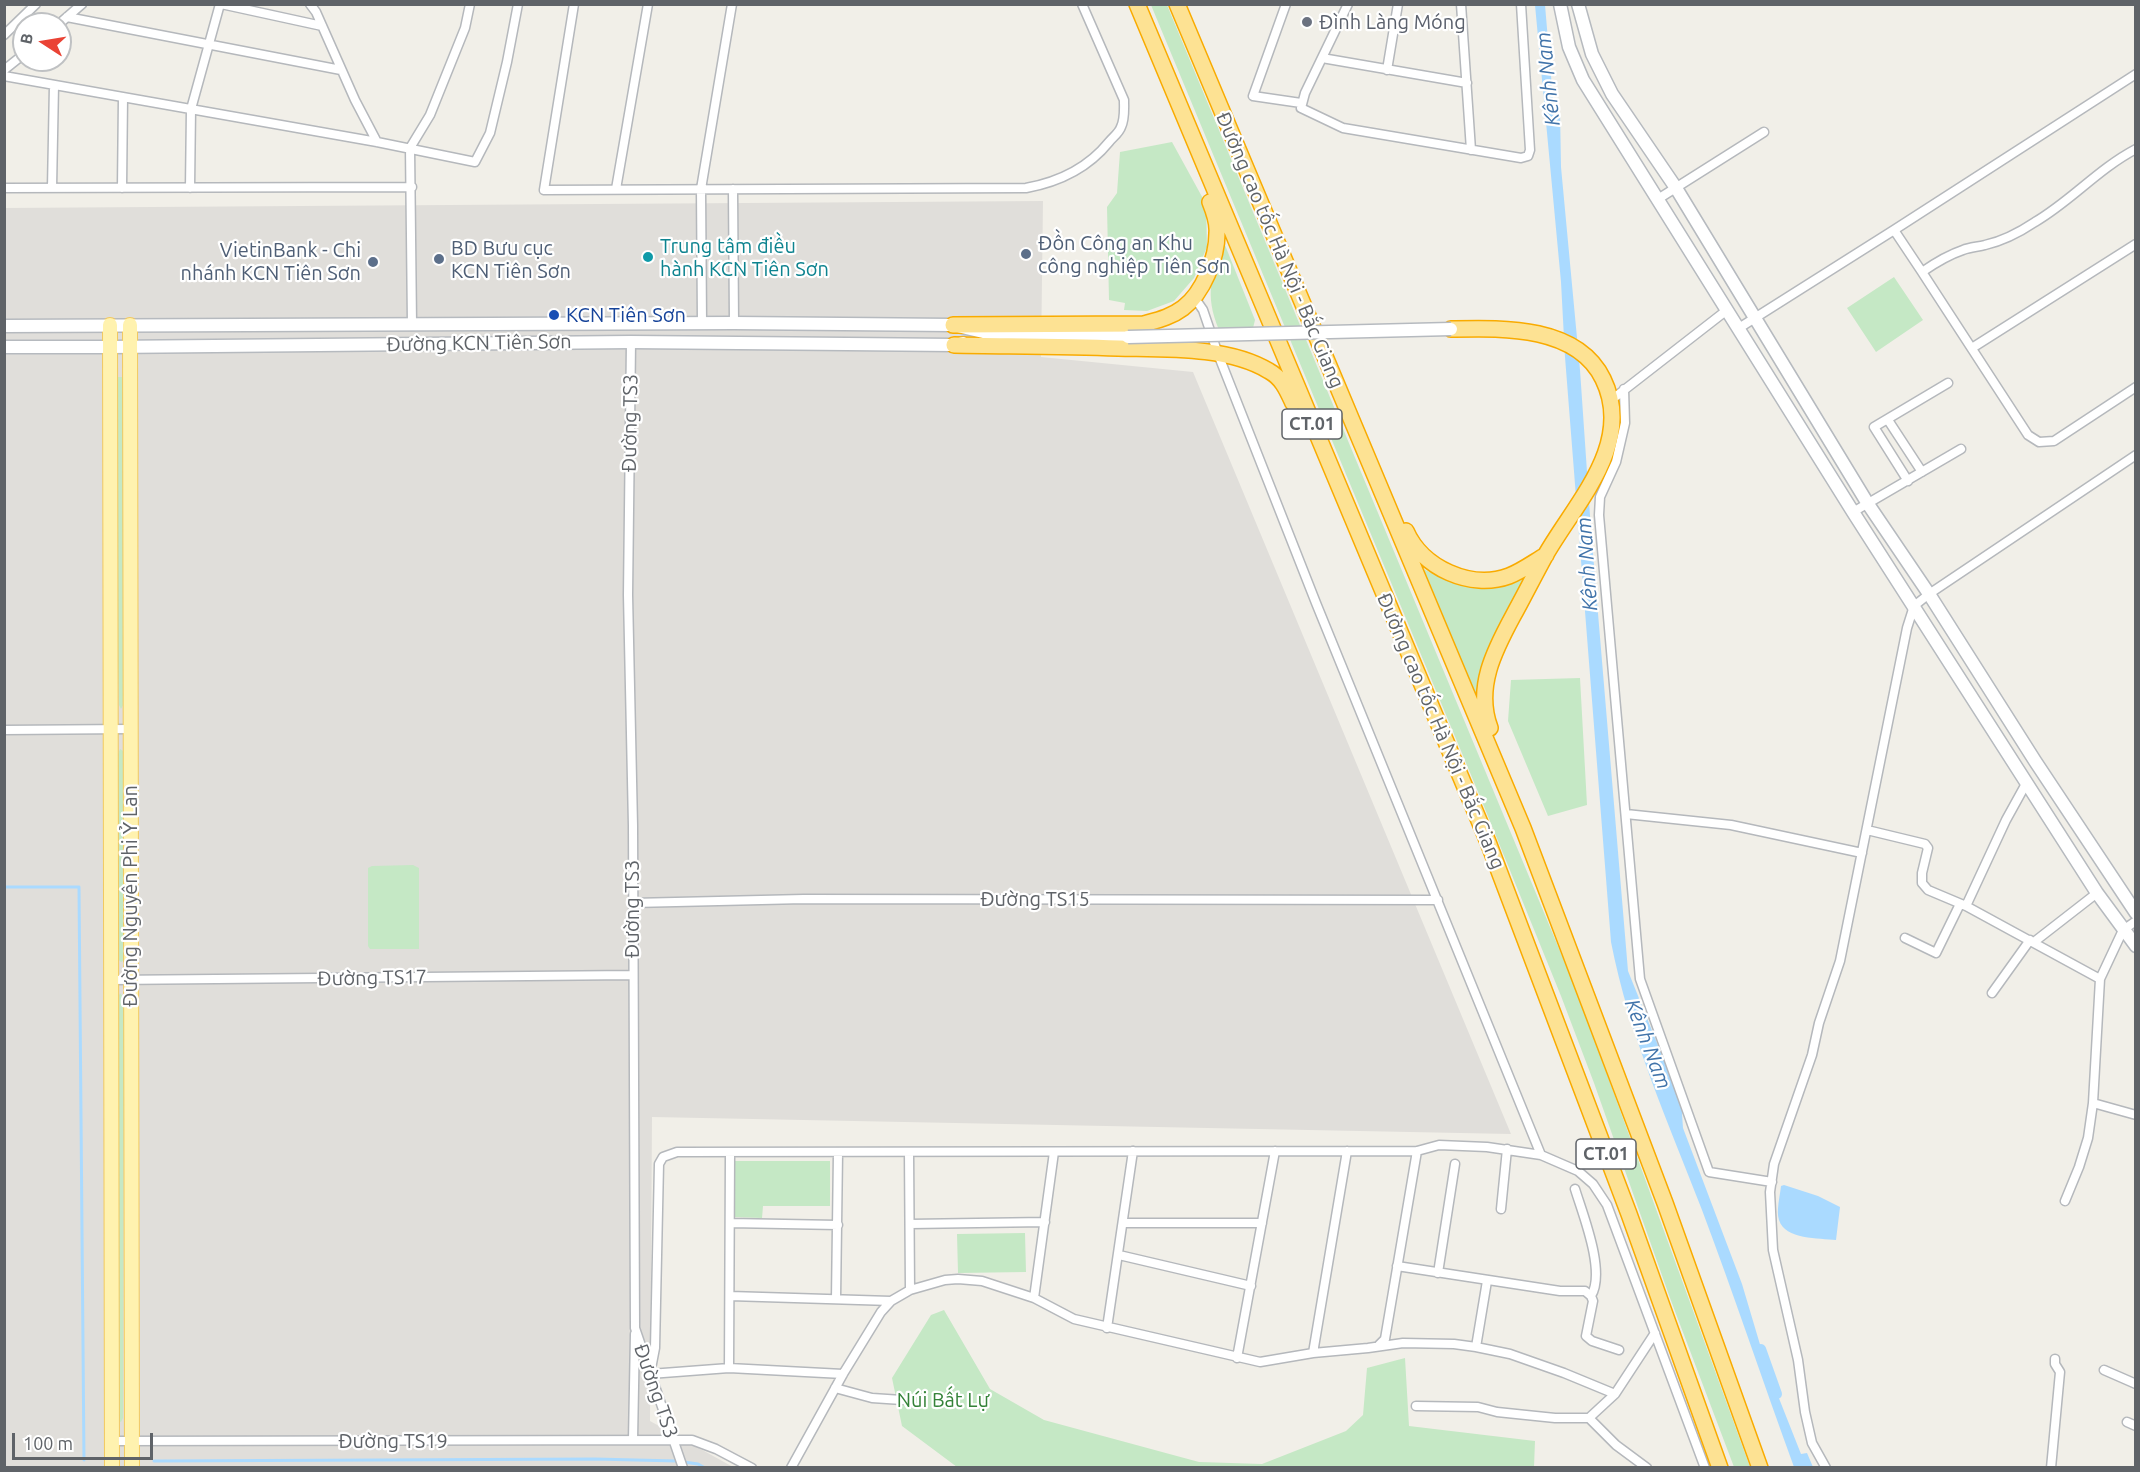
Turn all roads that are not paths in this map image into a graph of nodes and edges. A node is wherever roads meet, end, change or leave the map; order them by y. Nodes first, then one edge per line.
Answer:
1 (36, 4) edge
2 (221, 4) edge
3 (310, 4) edge
4 (470, 4) edge
5 (518, 4) edge
6 (574, 4) edge
7 (648, 4) edge
8 (732, 4) edge
9 (1082, 4) edge
10 (1130, 4) edge
11 (1137, 4) edge
12 (1178, 4) edge
13 (1286, 4) edge
14 (1348, 4) edge
15 (1398, 4) edge
16 (1461, 4) edge
17 (1521, 4) edge
18 (1560, 4) edge
19 (1578, 4) edge
20 (72, 18) edge
21 (322, 26) junction
22 (4, 35) edge
23 (209, 46) junction
24 (1322, 58) junction
25 (341, 70) junction
26 (1387, 70) junction
27 (2136, 74) edge
28 (4, 76) edge
29 (1467, 83) junction
30 (54, 85) junction
31 (123, 97) junction
32 (1301, 103) junction
33 (191, 109) junction
34 (1764, 132) dead end
35 (377, 142) junction
36 (410, 148) junction
37 (2136, 149) edge
38 (1472, 150) junction
39 (412, 187) junction
40 (52, 188) junction
41 (122, 188) junction
42 (190, 188) junction
43 (1676, 188) junction
44 (4, 189) edge
45 (616, 189) junction
46 (700, 189) junction
47 (733, 189) junction
48 (1658, 199) junction
49 (1894, 230) junction
50 (2136, 244) edge
51 (1922, 272) junction
52 (1194, 297) junction
53 (1302, 305) junction
54 (1727, 310) junction
55 (1755, 317) junction
56 (631, 323) junction
57 (702, 323) junction
58 (734, 323) junction
59 (412, 324) junction
60 (110, 325) junction
61 (130, 325) junction
62 (953, 325) junction
63 (4, 326) edge
64 (1739, 328) junction
65 (1451, 329) joint
66 (996, 335) junction
67 (631, 342) junction
68 (954, 345) junction
69 (4, 347) edge
70 (111, 347) junction
71 (130, 347) junction
72 (1972, 348) junction
73 (1218, 354) junction
74 (1948, 383) dead end
75 (2136, 387) edge
76 (1624, 389) junction
77 (1610, 401) junction
78 (1888, 420) junction
79 (1961, 449) dead end
80 (2136, 455) edge
81 (1922, 472) junction
82 (1908, 481) junction
83 (1868, 504) junction
84 (1853, 512) junction
85 (1546, 555) junction
86 (1929, 594) junction
87 (1914, 606) junction
88 (111, 729) junction
89 (130, 729) junction
90 (4, 730) edge
91 (2026, 782) junction
92 (1626, 814) junction
93 (1867, 830) junction
94 (1488, 842) junction
95 (1862, 853) junction
96 (2097, 893) junction
97 (1438, 900) junction
98 (633, 903) junction
99 (1963, 905) junction
100 (2136, 913) edge
101 (2136, 921) edge
102 (2123, 930) junction
103 (1905, 938) dead end
104 (2032, 941) junction
105 (2136, 946) edge
106 (632, 975) junction
107 (2100, 979) junction
108 (112, 980) junction
109 (130, 980) junction
110 (1992, 993) dead end
111 (1596, 1022) junction
112 (2093, 1103) junction
113 (2136, 1115) edge
114 (1507, 1149) junction
115 (1417, 1150) junction
116 (1133, 1151) junction
117 (1275, 1151) junction
118 (1347, 1151) junction
119 (909, 1152) junction
120 (1054, 1152) junction
121 (730, 1153) junction
122 (838, 1153) junction
123 (1541, 1155) junction
124 (1455, 1164) dead end
125 (1772, 1182) junction
126 (1575, 1189) dead end
127 (2065, 1201) dead end
128 (1501, 1209) dead end
129 (1045, 1222) junction
130 (730, 1223) junction
131 (1123, 1223) junction
132 (1262, 1223) junction
133 (838, 1224) junction
134 (910, 1224) junction
135 (1119, 1255) junction
136 (1397, 1266) junction
137 (1438, 1273) junction
138 (1487, 1281) junction
139 (1251, 1287) junction
140 (910, 1290) junction
141 (730, 1296) junction
142 (1591, 1296) junction
143 (1034, 1298) junction
144 (836, 1299) junction
145 (891, 1300) junction
146 (635, 1328) junction
147 (1107, 1328) junction
148 (1655, 1333) junction
149 (1379, 1345) junction
150 (1476, 1347) junction
151 (1619, 1350) dead end
152 (1313, 1353) junction
153 (1237, 1358) junction
154 (2055, 1359) dead end
155 (729, 1368) junction
156 (2104, 1370) dead end
157 (651, 1374) junction
158 (843, 1374) junction
159 (2136, 1384) edge
160 (835, 1388) junction
161 (1616, 1394) junction
162 (902, 1400) dead end
163 (1416, 1406) dead end
164 (1589, 1418) junction
165 (633, 1440) junction
166 (112, 1441) junction
167 (132, 1441) junction
168 (674, 1441) junction
169 (112, 1467) edge
170 (132, 1467) edge
171 (682, 1467) edge
172 (752, 1467) edge
173 (791, 1467) edge
174 (1647, 1467) edge
175 (1705, 1467) edge
176 (1720, 1467) edge
177 (1760, 1467) edge
178 (1826, 1467) edge
179 (2051, 1467) edge

1 - 22 street
2 - 21 street
2 - 23 street
3 - 21 street
4 - 36 street
5 - 36 street
6 - 45 street
7 - 45 street
8 - 46 street
9 - 47 street
10 - 52 highway
11 - 94 highway, Đường cao tốc Hà Nội - Bắc Giang / CT.01
12 - 53 highway, Đường cao tốc Hà Nội - Bắc Giang / CT.01
13 - 32 street
14 - 24 street
15 - 26 street
16 - 29 street
17 - 38 street
18 - 48 main road
19 - 43 main road
20 - 23 street
21 - 25 street
23 - 25 street
23 - 33 street
24 - 26 street
24 - 32 street
25 - 35 street
26 - 29 street
27 - 49 street
28 - 30 street
29 - 38 street
30 - 31 street
30 - 40 street
31 - 33 street
31 - 41 street
32 - 38 street
33 - 35 street
33 - 42 street
34 - 43 street
35 - 36 street
36 - 39 street
37 - 51 street
39 - 42 street
39 - 59 street
40 - 41 street
40 - 44 street
41 - 42 street
43 - 48 street
43 - 55 main road
45 - 46 street
46 - 47 street
46 - 57 street
47 - 58 street
48 - 54 main road
49 - 51 street
49 - 55 street
50 - 72 street
51 - 72 street
52 - 62 highway
52 - 73 street
53 - 85 highway
53 - 111 highway, Đường cao tốc Hà Nội - Bắc Giang / CT.01
54 - 64 main road
54 - 76 street
55 - 64 street
55 - 83 main road
56 - 57 main road, Đường KCN Tiên Sơn
56 - 59 main road, Đường KCN Tiên Sơn
56 - 67 main road
57 - 58 main road, Đường KCN Tiên Sơn
58 - 62 main road, Đường KCN Tiên Sơn
59 - 61 main road, Đường KCN Tiên Sơn
60 - 61 main road, Đường KCN Tiên Sơn
60 - 63 main road, Đường KCN Tiên Sơn
60 - 70 main road, Đường Nguyên Phi Ỷ Lan
61 - 71 main road, Đường Nguyên Phi Ỷ Lan
62 - 66 main road, Đường KCN Tiên Sơn
64 - 84 main road
65 - 66 main road, bridge
65 - 77 highway
66 - 68 main road, Đường KCN Tiên Sơn
67 - 68 main road, Đường KCN Tiên Sơn
67 - 71 main road, Đường KCN Tiên Sơn
67 - 98 street, Đường TS3
68 - 73 highway
69 - 70 main road, Đường KCN Tiên Sơn
70 - 71 main road, Đường KCN Tiên Sơn
70 - 88 main road, Đường Nguyên Phi Ỷ Lan
71 - 89 main road, Đường Nguyên Phi Ỷ Lan
72 - 75 street
73 - 94 highway
73 - 97 street
74 - 78 street
76 - 77 street
76 - 92 street
77 - 85 highway
78 - 81 street
78 - 82 street
79 - 81 street
80 - 86 street
81 - 82 street
82 - 83 street
83 - 84 street
83 - 86 main road
84 - 87 main road
85 - 111 highway
86 - 87 street
86 - 100 main road
87 - 91 main road
87 - 93 street
88 - 89 street
88 - 90 street
88 - 108 main road, Đường Nguyên Phi Ỷ Lan
89 - 109 main road, Đường Nguyên Phi Ỷ Lan
91 - 96 main road
91 - 99 street
92 - 95 street
92 - 125 street
93 - 95 street
93 - 99 street
94 - 176 highway, Đường cao tốc Hà Nội - Bắc Giang / CT.01
95 - 125 street
96 - 102 main road
96 - 104 street
97 - 98 street, Đường TS15
97 - 123 street
98 - 106 street, Đường TS3
99 - 103 street
99 - 104 street
101 - 102 street
102 - 105 main road
102 - 107 street
104 - 107 street
104 - 110 street
106 - 109 street, Đường TS17
106 - 146 street, Đường TS3
107 - 112 street
108 - 109 street, Đường TS17
108 - 166 main road, Đường Nguyên Phi Ỷ Lan
109 - 167 main road, Đường Nguyên Phi Ỷ Lan
111 - 177 highway, Đường cao tốc Hà Nội - Bắc Giang / CT.01
112 - 113 street
112 - 127 street
114 - 115 street
114 - 123 street
114 - 128 street
115 - 118 street
115 - 136 street
116 - 117 street
116 - 120 street
116 - 131 street
117 - 118 street
117 - 132 street
118 - 152 street
119 - 120 street
119 - 122 street
119 - 134 street
120 - 129 street
121 - 122 street
121 - 130 street
121 - 157 street
122 - 133 street
123 - 148 street
124 - 137 street
125 - 178 street
126 - 142 street
129 - 134 street
129 - 143 street
130 - 133 street
130 - 141 street
131 - 132 street
131 - 135 street
132 - 139 street
133 - 144 street
134 - 140 street
135 - 139 street
135 - 147 street
136 - 137 street
136 - 149 street
137 - 138 street
138 - 142 street
138 - 150 street
139 - 153 street
140 - 143 street
140 - 145 street
141 - 144 street
141 - 155 street
142 - 151 street
143 - 147 street
144 - 145 street
145 - 158 street
146 - 157 street, Đường TS3
146 - 165 street
147 - 153 street
148 - 161 street
148 - 175 street
149 - 150 street
149 - 152 street
150 - 161 street
152 - 153 street
154 - 179 street
155 - 157 street
155 - 158 street
156 - 159 street
157 - 168 street, Đường TS3
158 - 160 street
160 - 162 street
160 - 173 street
161 - 164 street
163 - 164 street
164 - 174 street
165 - 167 street, Đường TS19
165 - 168 street, Đường TS19
166 - 167 street, Đường TS19
166 - 169 main road, Đường Nguyên Phi Ỷ Lan
167 - 170 main road, Đường Nguyên Phi Ỷ Lan
168 - 171 street, Đường TS3
168 - 172 street, Đường TS19

